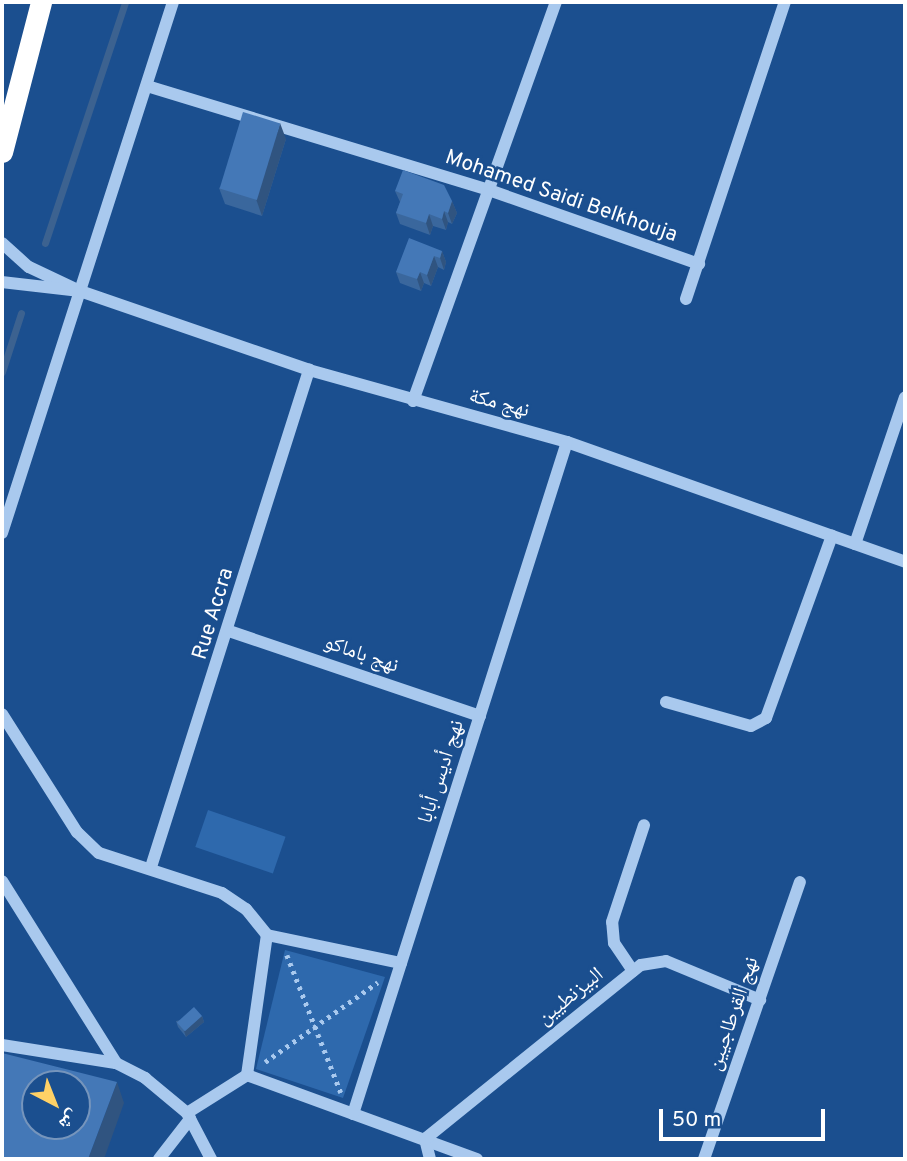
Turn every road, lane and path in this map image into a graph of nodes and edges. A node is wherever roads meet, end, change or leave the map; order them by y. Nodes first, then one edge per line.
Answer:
1 (41, 2) edge
2 (173, 2) edge
3 (556, 2) edge
4 (785, 2) edge
5 (147, 86) junction
6 (2, 152) edge
7 (486, 189) junction
8 (2, 243) edge
9 (699, 264) junction
10 (2, 282) edge
11 (80, 291) junction
12 (686, 299) dead end
13 (309, 370) junction
14 (905, 397) edge
15 (413, 401) junction
16 (567, 442) junction
17 (2, 533) edge
18 (832, 536) junction
19 (855, 544) junction
20 (905, 562) edge
21 (229, 631) junction
22 (666, 702) dead end
23 (2, 713) edge
24 (480, 716) junction
25 (644, 825) dead end
26 (151, 867) junction
27 (2, 881) edge
28 (800, 882) dead end
29 (267, 935) junction
30 (401, 963) junction
31 (633, 971) junction
32 (760, 1000) junction
33 (315, 1027) junction
34 (2, 1045) edge
35 (116, 1063) junction
36 (247, 1075) junction
37 (353, 1114) junction
38 (188, 1116) junction
39 (425, 1139) junction
40 (159, 1159) edge
41 (211, 1159) edge
42 (430, 1159) edge
43 (477, 1159) edge
44 (704, 1159) edge

1 - 6 highway
2 - 5 street
3 - 7 street
4 - 9 street, Mohamed Saidi Belkhouja
5 - 7 street, Mohamed Saidi Belkhouja
5 - 11 street
7 - 9 street, Mohamed Saidi Belkhouja
7 - 15 street
8 - 11 street
9 - 12 street
10 - 11 street
11 - 13 street, نهج مكة
11 - 17 street
13 - 15 street, نهج مكة
13 - 21 street, Rue Accra
14 - 19 street
15 - 16 street, نهج مكة
16 - 18 street, نهج مكة
16 - 24 street, نهج أديس أبابا
18 - 19 street, نهج مكة
18 - 22 street
19 - 20 street, نهج مكة
21 - 24 street, نهج باماكو
21 - 26 street, Rue Accra
23 - 26 street
24 - 30 street, نهج أديس أبابا
25 - 31 street
26 - 29 street
27 - 35 street
28 - 32 street, نهج القرطاجيين
29 - 30 street
29 - 33 path
29 - 36 street
30 - 33 path
30 - 37 street, نهج أديس أبابا
31 - 32 street, البيزنطيين
31 - 39 street, البيزنطيين
32 - 44 street, نهج القرطاجيين
33 - 36 path
33 - 37 path
34 - 35 street
35 - 38 street
36 - 37 street
36 - 38 street
37 - 39 street
38 - 40 street
38 - 41 street
39 - 42 street
39 - 43 street

